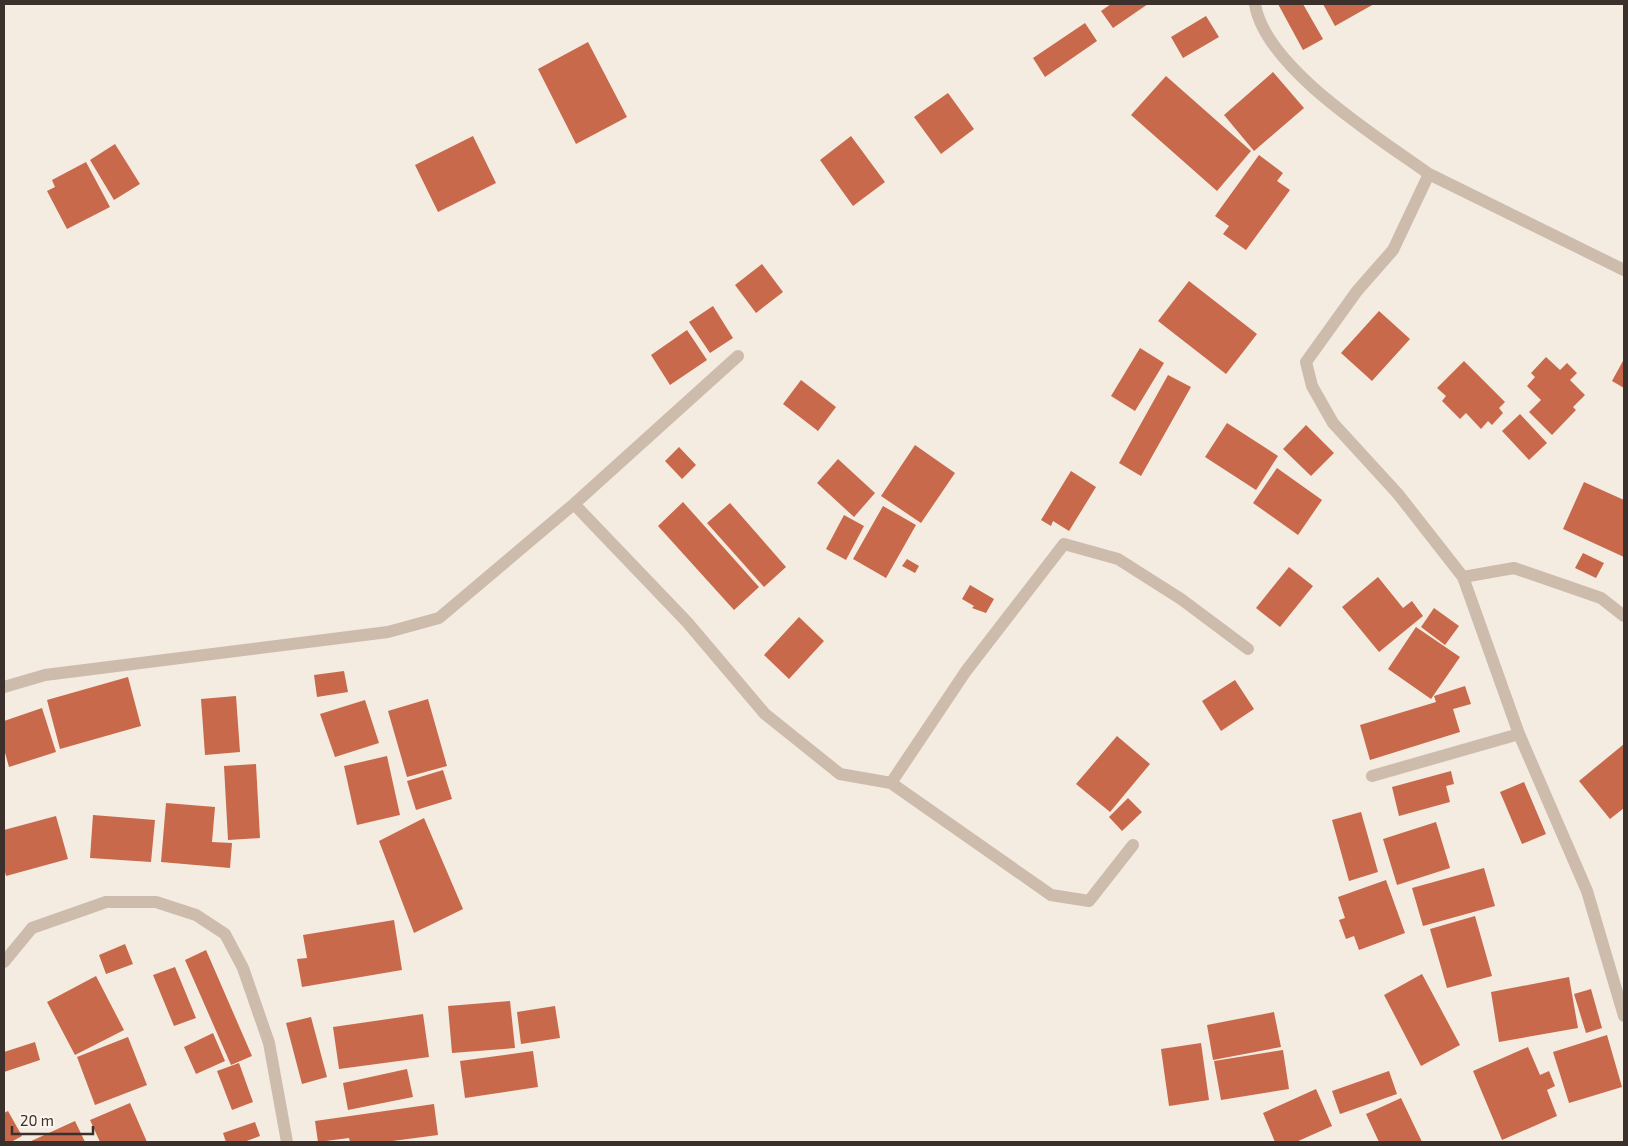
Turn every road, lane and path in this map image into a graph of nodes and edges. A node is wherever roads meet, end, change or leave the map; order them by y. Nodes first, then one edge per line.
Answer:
1 (1255, 4) edge
2 (1429, 174) junction
3 (1624, 270) edge
4 (738, 356) dead end
5 (574, 504) junction
6 (1463, 576) junction
7 (1624, 616) edge
8 (1248, 649) dead end
9 (4, 687) edge
10 (1519, 734) junction
11 (1372, 776) dead end
12 (891, 783) junction
13 (1133, 845) dead end
14 (4, 962) edge
15 (1624, 1016) edge
16 (287, 1142) edge

1 - 2 street
2 - 3 street
2 - 6 street
4 - 5 street
5 - 9 street
5 - 12 street
6 - 7 street
6 - 10 street
8 - 12 street
10 - 11 street
10 - 15 street
12 - 13 street
14 - 16 street

